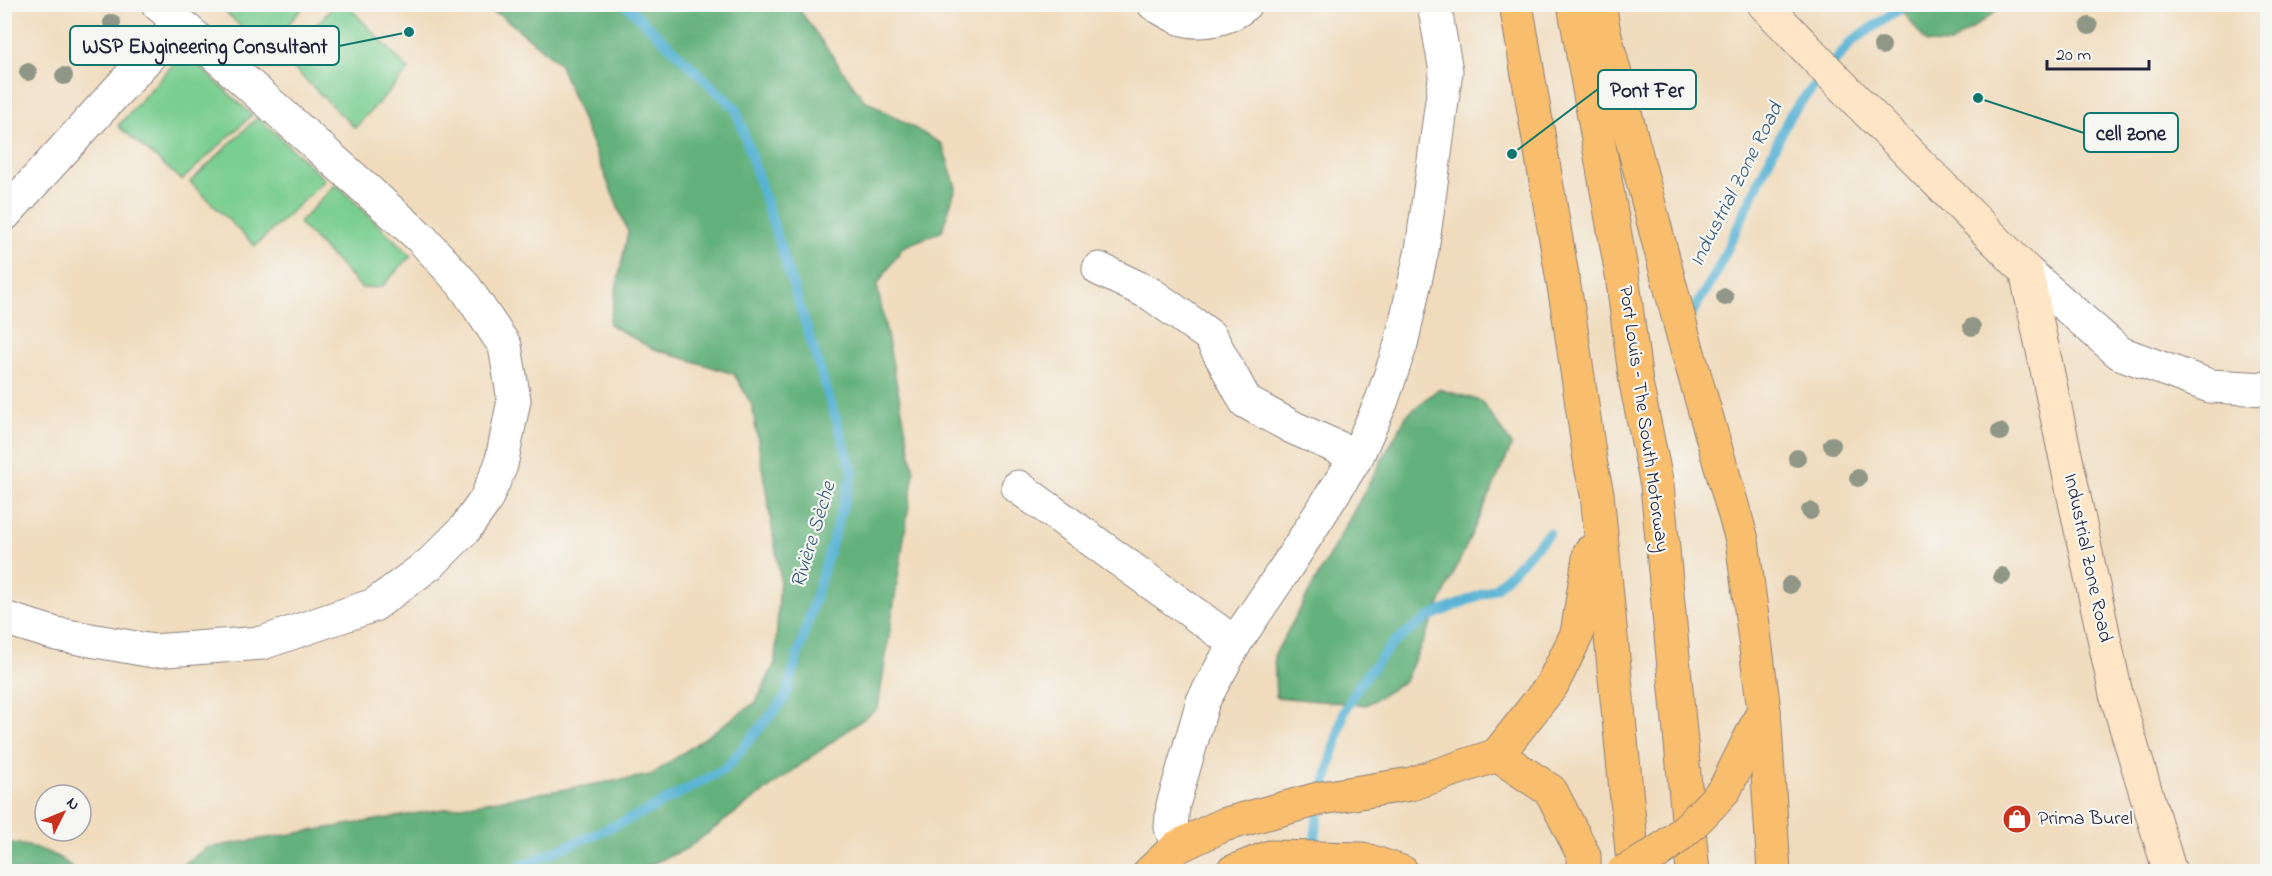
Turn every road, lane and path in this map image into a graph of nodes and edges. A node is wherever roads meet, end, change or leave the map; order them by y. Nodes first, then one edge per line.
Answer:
1 (1154, 4) edge
2 (1245, 4) edge
3 (1434, 4) edge
4 (1574, 4) edge
5 (1764, 4) edge
6 (168, 14) edge
7 (1599, 14) edge
8 (1517, 15) edge
9 (4, 215) edge
10 (1099, 269) dead end
11 (2026, 271) junction
12 (2268, 389) edge
13 (1357, 456) junction
14 (1018, 487) dead end
15 (1597, 494) junction
16 (4, 618) edge
17 (1235, 643) junction
18 (1764, 710) junction
19 (1497, 755) junction
20 (1177, 847) junction
21 (1150, 872) edge
22 (1232, 872) edge
23 (1401, 872) edge
24 (1584, 872) edge
25 (1623, 872) edge
26 (1634, 872) edge
27 (1693, 872) edge
28 (1774, 872) edge
29 (2170, 872) edge

1 - 2 street
3 - 13 street
4 - 27 main road, Port Louis – The South Motorway
5 - 11 street
6 - 9 street
6 - 16 street
7 - 18 main road
8 - 15 main road
10 - 13 street
11 - 12 street
11 - 29 street, Industrial Zone Road
13 - 17 street
14 - 17 street
15 - 19 main road
15 - 26 main road
17 - 20 street
18 - 25 main road, bridge
18 - 28 main road
19 - 20 main road
19 - 24 main road
20 - 21 main road
22 - 23 main road

